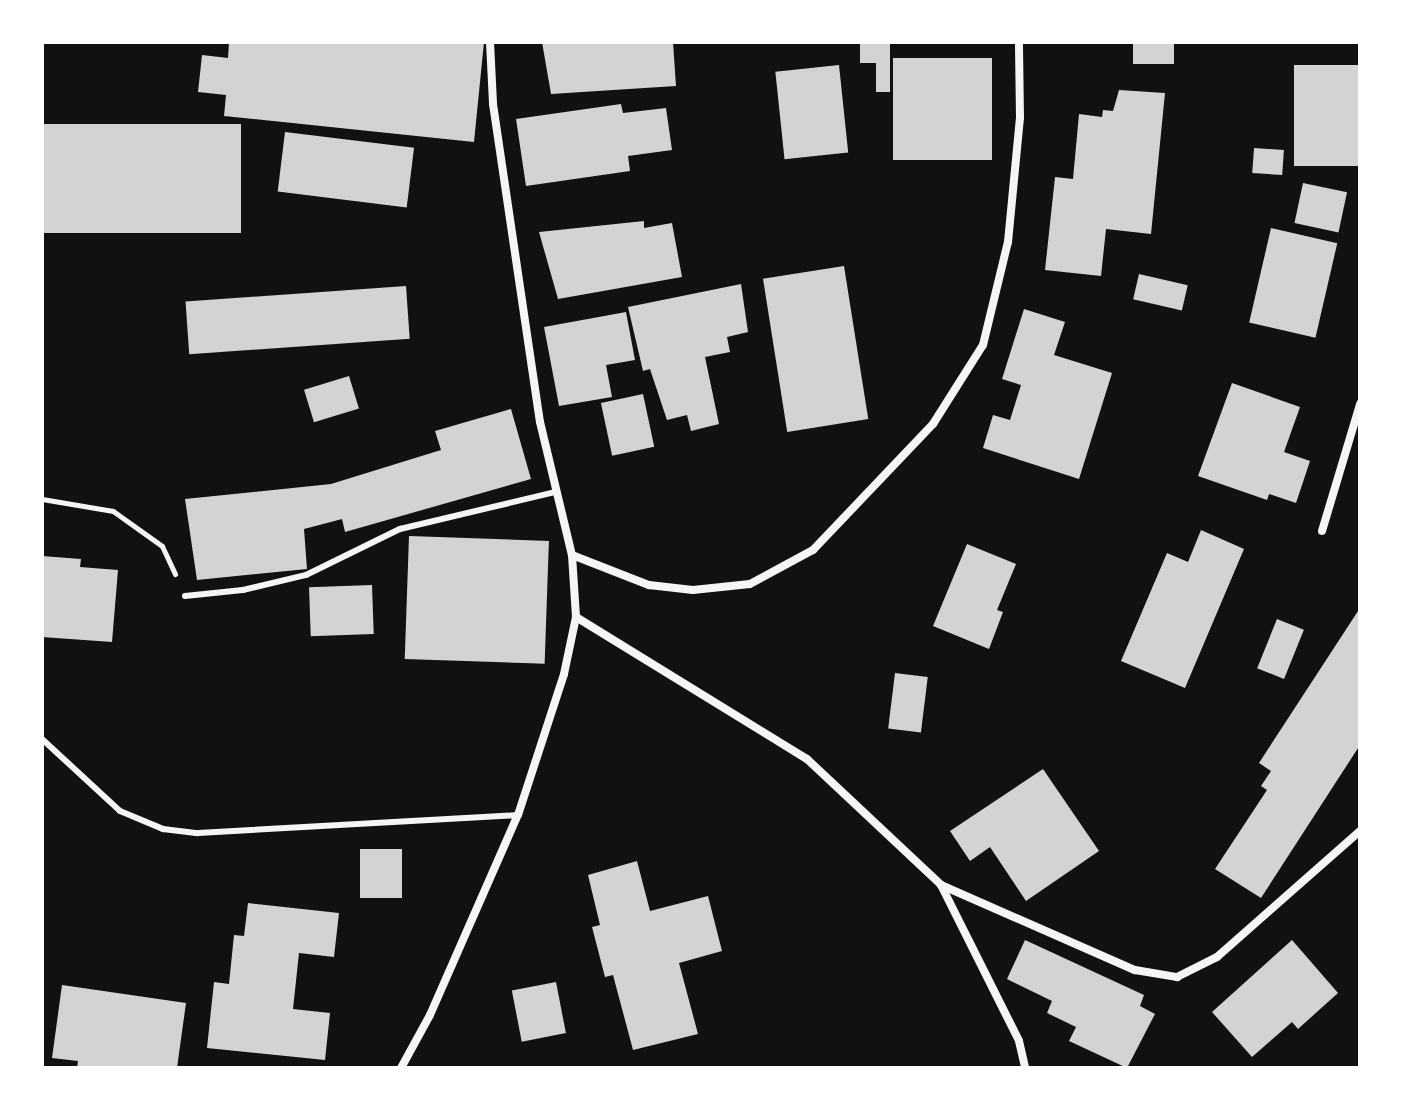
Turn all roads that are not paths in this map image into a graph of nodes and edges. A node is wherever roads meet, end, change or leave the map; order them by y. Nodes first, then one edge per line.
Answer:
1 (490, 42) edge
2 (1019, 42) edge
3 (1360, 404) edge
4 (555, 492) junction
5 (1322, 531) dead end
6 (572, 555) junction
7 (185, 596) road end
8 (576, 617) junction
9 (42, 739) edge
10 (518, 815) junction
11 (1360, 831) edge
12 (941, 885) junction
13 (401, 1068) edge
14 (1025, 1068) edge

1 - 4 street
2 - 6 street
3 - 5 street
4 - 6 street
4 - 7 lane
6 - 8 street
8 - 10 street
8 - 12 street
9 - 10 lane
10 - 13 street
11 - 12 street
12 - 14 street

